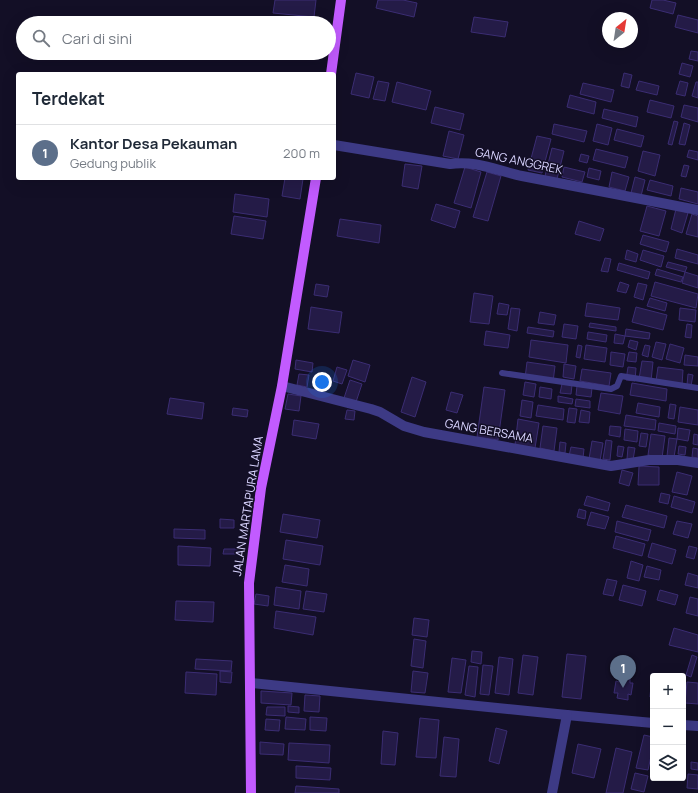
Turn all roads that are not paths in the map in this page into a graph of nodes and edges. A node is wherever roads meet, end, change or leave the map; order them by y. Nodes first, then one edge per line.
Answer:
1 (341, 0) edge
2 (336, 37) edge
3 (333, 60) edge
4 (331, 72) edge
5 (336, 146) edge
6 (316, 180) edge
7 (698, 210) edge
8 (502, 372) dead end
9 (282, 386) junction
10 (698, 388) edge
11 (698, 463) edge
12 (251, 683) junction
13 (567, 715) junction
14 (650, 723) edge
15 (686, 725) edge
16 (698, 726) edge
17 (251, 793) edge
18 (552, 793) edge

1 - 2 main road
3 - 4 main road
5 - 7 street, GANG ANGGREK
6 - 9 main road, JALAN MARTAPURA LAMA
8 - 10 lane
9 - 11 street, GANG BERSAMA
9 - 12 main road, JALAN MARTAPURA LAMA
12 - 13 street
12 - 17 main road, JALAN MARTAPURA LAMA
13 - 14 street
13 - 18 street
15 - 16 street

